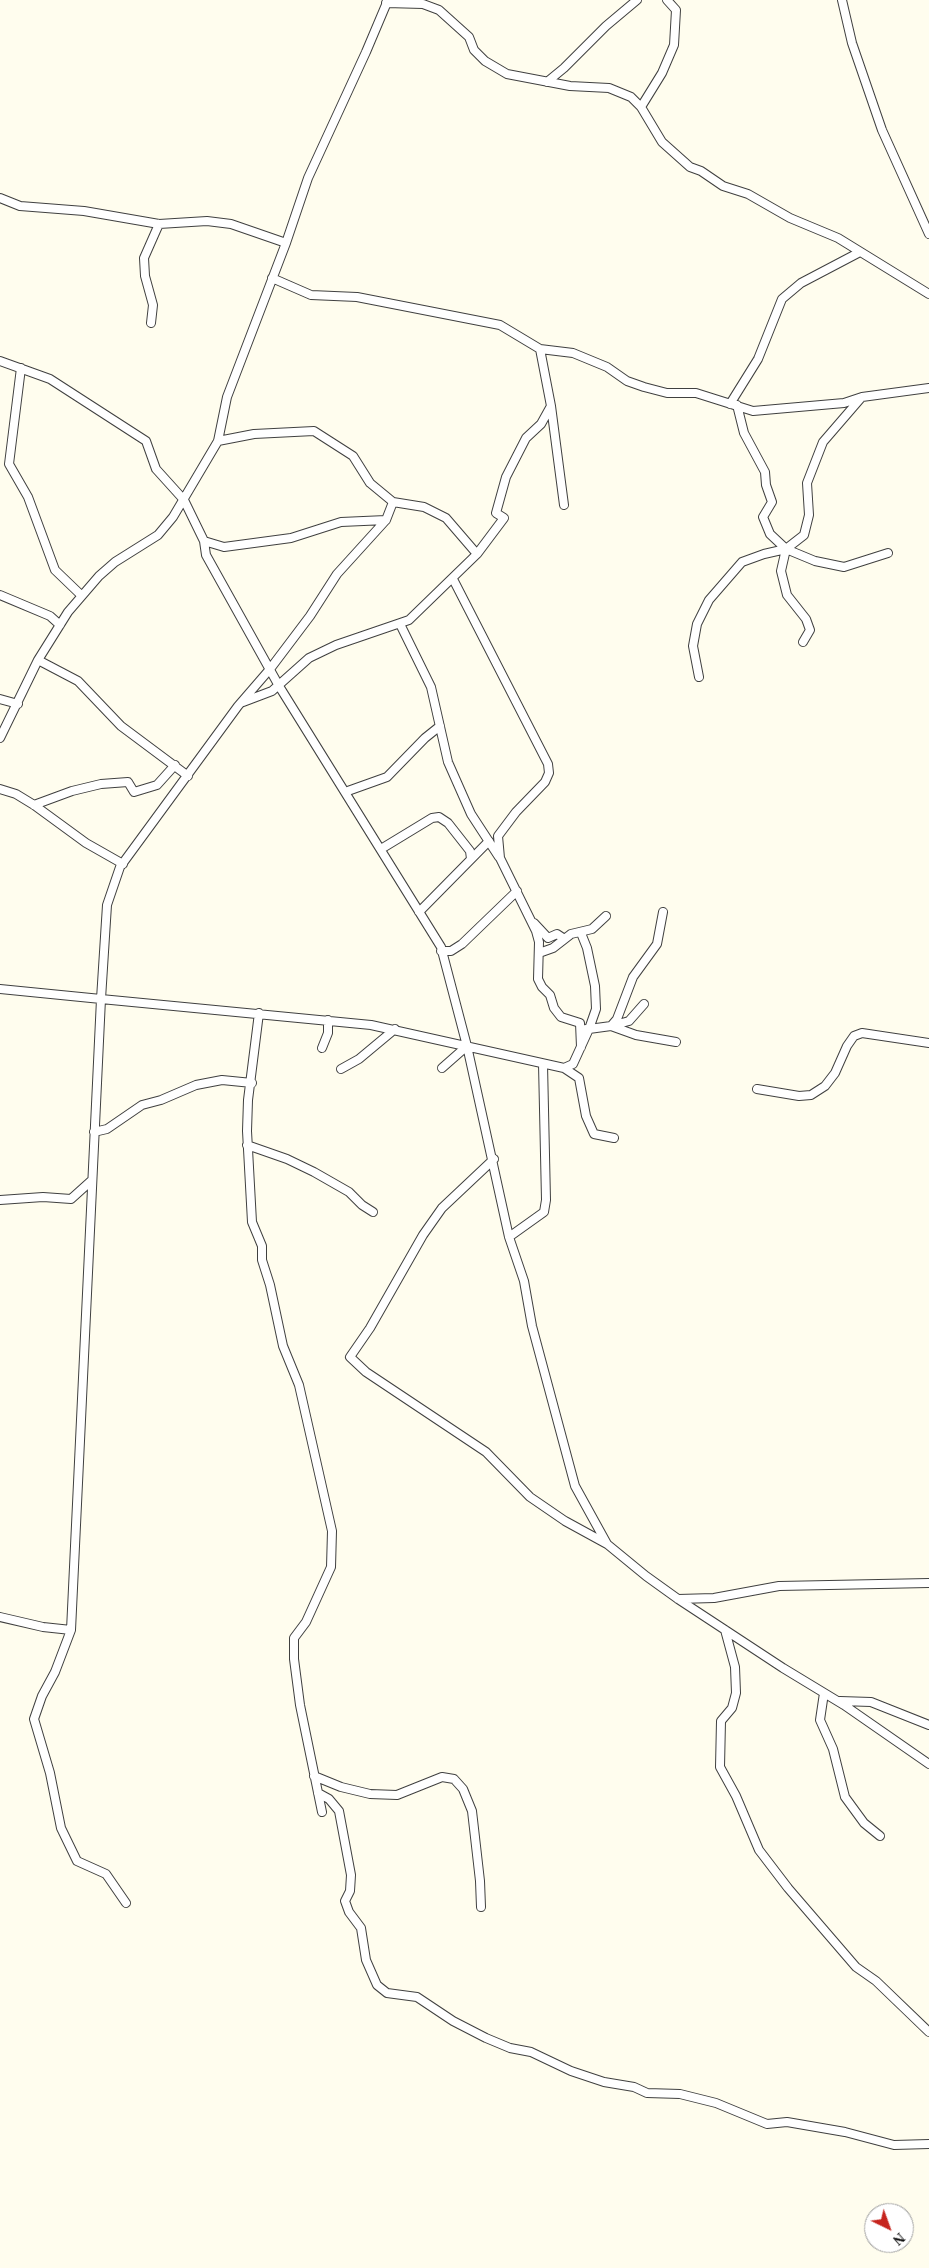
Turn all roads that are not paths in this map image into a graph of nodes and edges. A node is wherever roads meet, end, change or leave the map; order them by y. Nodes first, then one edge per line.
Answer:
1 (637, 0) edge
2 (667, 0) edge
3 (842, 0) edge
4 (387, 1) edge
5 (547, 82) junction
6 (642, 107) junction
7 (0, 198) edge
8 (159, 224) junction
9 (929, 234) edge
10 (286, 243) junction
11 (860, 252) junction
12 (272, 278) junction
13 (929, 294) edge
14 (151, 323) dead end
15 (540, 349) junction
16 (0, 361) edge
17 (21, 368) junction
18 (929, 388) edge
19 (862, 397) junction
20 (734, 404) junction
21 (551, 406) junction
22 (218, 442) junction
23 (184, 500) junction
24 (393, 502) junction
25 (564, 506) dead end
26 (386, 520) junction
27 (204, 542) junction
28 (786, 549) junction
29 (888, 553) dead end
30 (476, 554) junction
31 (453, 579) junction
32 (0, 595) edge
33 (81, 595) junction
34 (400, 624) junction
35 (60, 625) junction
36 (803, 642) dead end
37 (38, 660) junction
38 (270, 669) junction
39 (700, 677) dead end
40 (279, 686) junction
41 (0, 699) edge
42 (18, 704) junction
43 (238, 706) junction
44 (440, 726) junction
45 (0, 738) edge
46 (175, 765) junction
47 (188, 776) junction
48 (0, 789) edge
49 (345, 792) junction
50 (34, 805) junction
51 (489, 841) junction
52 (381, 849) junction
53 (500, 858) junction
54 (471, 859) junction
55 (122, 864) junction
56 (517, 891) junction
57 (419, 912) junction
58 (663, 912) dead end
59 (606, 916) dead end
60 (530, 922) junction
61 (581, 933) junction
62 (563, 938) junction
63 (441, 951) junction
64 (539, 953) junction
65 (0, 989) edge
66 (101, 999) junction
67 (644, 1004) dead end
68 (259, 1013) junction
69 (328, 1020) junction
70 (580, 1023) junction
71 (611, 1026) junction
72 (395, 1029) junction
73 (590, 1029) junction
74 (676, 1042) dead end
75 (929, 1043) edge
76 (468, 1046) junction
77 (581, 1047) junction
78 (322, 1048) dead end
79 (543, 1064) junction
80 (442, 1068) dead end
81 (564, 1068) junction
82 (341, 1069) dead end
83 (252, 1083) junction
84 (757, 1089) dead end
85 (94, 1132) junction
86 (614, 1138) dead end
87 (247, 1145) junction
88 (494, 1159) junction
89 (91, 1181) junction
90 (0, 1200) edge
91 (373, 1212) dead end
92 (509, 1237) junction
93 (607, 1544) junction
94 (929, 1583) edge
95 (678, 1599) junction
96 (0, 1617) edge
97 (71, 1630) junction
98 (725, 1630) junction
99 (824, 1693) junction
100 (838, 1702) junction
101 (929, 1725) edge
102 (929, 1764) edge
103 (314, 1776) junction
104 (318, 1793) junction
105 (322, 1812) dead end
106 (880, 1836) dead end
107 (126, 1903) dead end
108 (481, 1907) dead end
109 (929, 2032) edge
110 (929, 2144) edge

1 - 5 street
2 - 6 street
3 - 9 street
4 - 5 street
4 - 10 street
5 - 6 street
6 - 11 street
7 - 8 street
8 - 10 street
8 - 14 street
10 - 12 street
11 - 13 street
11 - 20 street
12 - 15 street
12 - 22 street
15 - 20 street
15 - 21 street
16 - 17 street
17 - 23 street
17 - 33 street
18 - 19 street
19 - 20 street
19 - 28 street
20 - 28 street
21 - 25 street
21 - 30 street
22 - 23 street
22 - 24 street
23 - 27 street
23 - 33 street
24 - 26 street
24 - 30 street
26 - 27 street
26 - 38 street
27 - 38 street
28 - 29 street
28 - 36 street
28 - 39 street
30 - 31 street
31 - 34 street
31 - 53 street
32 - 35 street
33 - 35 street
34 - 40 street
34 - 44 street
35 - 37 street
37 - 42 street
37 - 46 street
38 - 40 street
38 - 43 street
40 - 43 street
40 - 49 street
41 - 42 street
42 - 45 street
43 - 47 street
44 - 49 street
44 - 51 street
46 - 47 street
46 - 50 street
47 - 55 street
48 - 50 street
49 - 52 street
50 - 55 street
51 - 53 street
51 - 54 street
52 - 54 street
52 - 57 street
53 - 56 street
54 - 57 street
55 - 66 street
56 - 60 street
56 - 63 street
57 - 63 street
58 - 71 street
59 - 61 street
60 - 62 street
60 - 64 street
61 - 62 street
61 - 73 street
62 - 64 street
63 - 76 street
64 - 70 street
65 - 66 street
66 - 68 street
66 - 85 street
67 - 71 street
68 - 69 street
68 - 83 street
69 - 72 street
69 - 78 street
70 - 73 street
70 - 77 street
71 - 73 street
71 - 74 street
72 - 76 street
72 - 82 street
73 - 77 street
75 - 84 street
76 - 79 street
76 - 80 street
76 - 88 street
77 - 81 street
79 - 81 street
79 - 92 street
81 - 86 street
83 - 85 street
83 - 87 street
85 - 89 street
87 - 91 street
87 - 103 street
88 - 92 street
88 - 93 street
89 - 90 street
89 - 97 street
92 - 93 street
93 - 95 street
94 - 95 street
95 - 98 street
96 - 97 street
97 - 107 street
98 - 99 street
98 - 109 street
99 - 100 street
99 - 106 street
100 - 101 street
100 - 102 street
103 - 104 street
103 - 108 street
104 - 105 street
104 - 110 street

